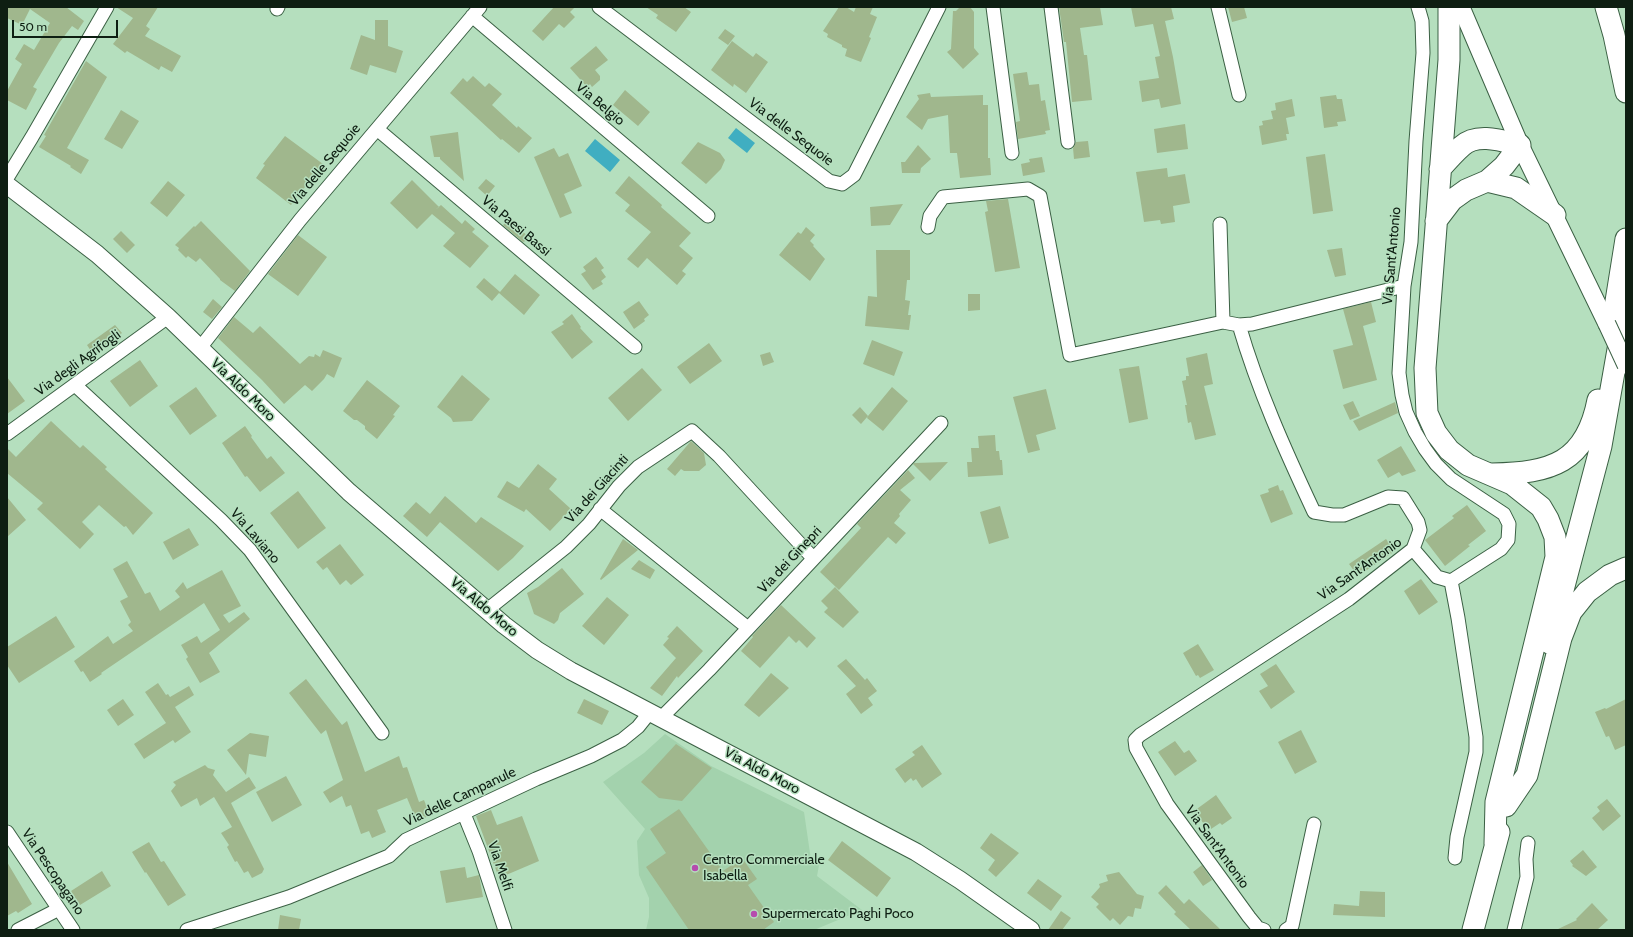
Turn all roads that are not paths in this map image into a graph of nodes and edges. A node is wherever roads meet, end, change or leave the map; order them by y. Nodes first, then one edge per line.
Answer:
1 (107, 7) edge
2 (599, 7) edge
3 (939, 7) edge
4 (993, 7) edge
5 (1051, 7) edge
6 (1218, 7) edge
7 (1418, 7) edge
8 (1450, 7) edge
9 (1460, 7) edge
10 (1606, 7) edge
11 (1615, 7) edge
12 (476, 12) edge
13 (1626, 42) edge
14 (1626, 92) edge
15 (1239, 95) dead end
16 (377, 129) junction
17 (1068, 142) dead end
18 (1520, 145) junction
19 (1012, 153) dead end
20 (1440, 169) junction
21 (7, 178) edge
22 (1487, 181) junction
23 (7, 184) edge
24 (1555, 215) junction
25 (708, 216) dead end
26 (1436, 221) junction
27 (1220, 224) dead end
28 (928, 227) dead end
29 (1626, 239) edge
30 (1404, 286) junction
31 (1626, 304) edge
32 (168, 317) junction
33 (1223, 322) junction
34 (1239, 324) junction
35 (200, 348) junction
36 (635, 348) dead end
37 (1626, 365) edge
38 (75, 385) junction
39 (941, 423) dead end
40 (7, 434) edge
41 (1492, 474) junction
42 (600, 509) junction
43 (1413, 549) junction
44 (813, 558) junction
45 (1626, 568) edge
46 (1451, 581) junction
47 (487, 610) junction
48 (748, 628) junction
49 (655, 715) junction
50 (382, 733) dead end
51 (1506, 806) junction
52 (464, 814) junction
53 (1314, 824) dead end
54 (7, 832) edge
55 (1495, 844) junction
56 (1528, 844) dead end
57 (1455, 858) dead end
58 (59, 909) junction
59 (18, 930) edge
60 (73, 930) edge
61 (187, 930) edge
62 (505, 930) edge
63 (1031, 930) edge
64 (1264, 930) edge
65 (1286, 930) edge
66 (1474, 930) edge
67 (1514, 930) edge

1 - 21 street
2 - 3 street, Via delle Sequoie
4 - 19 street
5 - 17 street
6 - 15 street
7 - 30 street, Via Sant'Antonio
8 - 20 main road
9 - 18 street
10 - 14 main road
11 - 13 main road
12 - 16 street, Via delle Sequoie
12 - 25 street, Via Belgio
16 - 35 street, Via delle Sequoie
16 - 36 street, Via Paesi Bassi
18 - 20 main road
18 - 22 main road
18 - 24 street
20 - 26 main road
22 - 24 main road
22 - 26 main road
23 - 32 street, Via Aldo Moro
24 - 37 street, bridge
26 - 41 main road
27 - 33 street
28 - 33 street
29 - 41 main road
30 - 34 street
30 - 46 street, Via Sant'Antonio
31 - 51 main road
32 - 35 street, Via Aldo Moro
32 - 38 street, Via degli Agrifogli
33 - 34 street
34 - 43 street
35 - 47 street, Via Aldo Moro
38 - 40 street, Via degli Agrifogli
38 - 50 street, Via Laviano
39 - 44 street, Via dei Ginepri
41 - 55 main road
42 - 44 street, Via dei Giacinti
42 - 47 street, Via dei Giacinti
42 - 48 street
43 - 46 street, Via Sant'Antonio
43 - 64 street, Via Sant'Antonio
44 - 48 street, Via dei Ginepri
45 - 51 main road
46 - 57 street
47 - 49 street, Via Aldo Moro
48 - 49 street, Via dei Ginepri
49 - 52 street, Via delle Campanule
49 - 63 street, Via Aldo Moro
51 - 55 main road
52 - 61 street, Via delle Campanule
52 - 62 street, Via Melfi
53 - 65 street
54 - 58 street, Via Pescopagano
55 - 66 main road
56 - 67 street
58 - 59 street
58 - 60 street, Via Pescopagano

